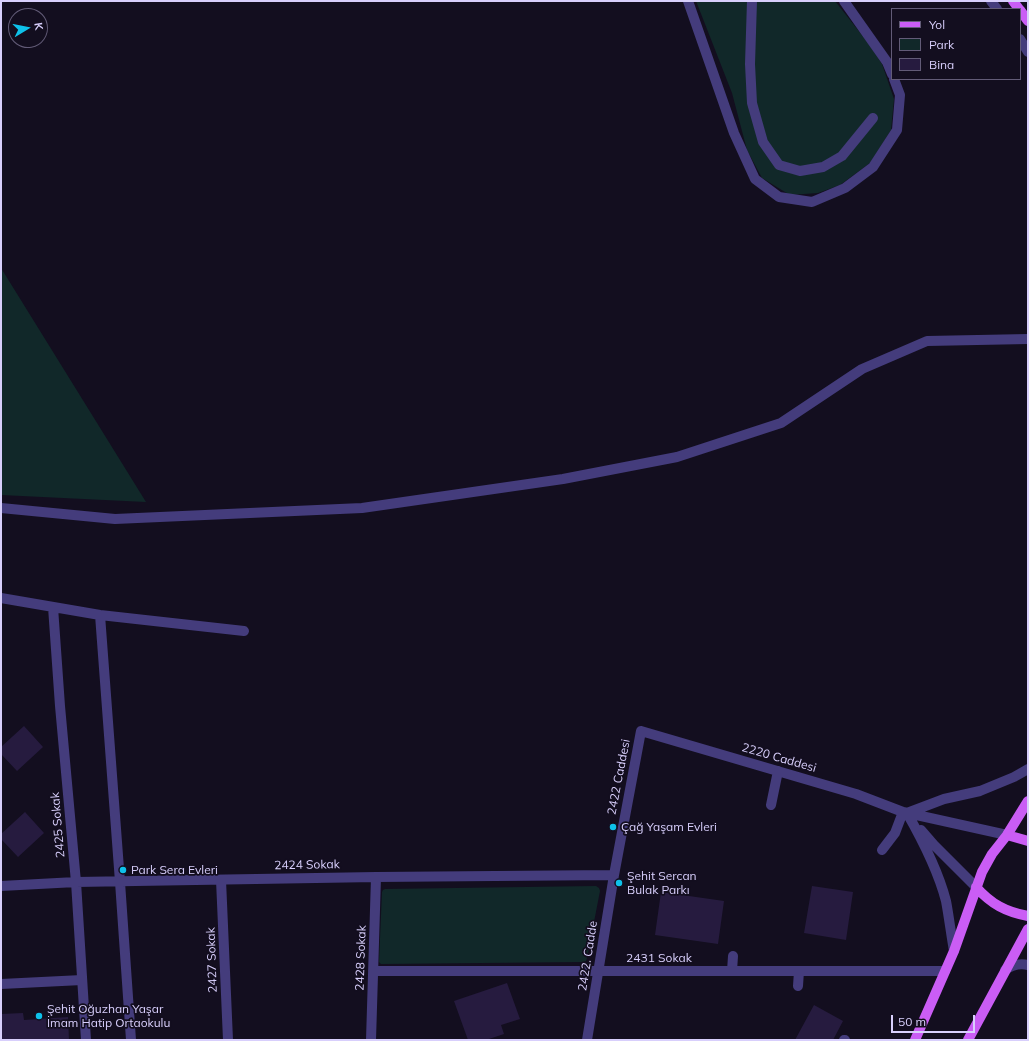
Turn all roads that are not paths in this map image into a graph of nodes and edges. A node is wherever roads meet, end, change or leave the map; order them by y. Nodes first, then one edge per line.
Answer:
1 (688, 1) edge
2 (752, 1) edge
3 (844, 1) edge
4 (1021, 11) edge
5 (1028, 21) edge
6 (1021, 41) edge
7 (1028, 52) edge
8 (891, 72) edge
9 (894, 80) edge
10 (873, 118) dead end
11 (1028, 339) edge
12 (1, 508) edge
13 (1, 598) edge
14 (53, 607) junction
15 (100, 616) junction
16 (244, 631) dead end
17 (641, 731) joint
18 (1028, 769) edge
19 (778, 771) junction
20 (1028, 801) edge
21 (771, 805) dead end
22 (905, 812) junction
23 (1007, 836) junction
24 (1028, 841) edge
25 (882, 850) dead end
26 (614, 876) junction
27 (376, 877) junction
28 (221, 880) junction
29 (76, 882) junction
30 (120, 882) junction
31 (1, 886) edge
32 (976, 887) junction
33 (1028, 916) edge
34 (1028, 929) edge
35 (954, 951) junction
36 (733, 956) dead end
37 (1028, 964) edge
38 (1005, 970) junction
39 (373, 971) junction
40 (599, 971) junction
41 (732, 971) junction
42 (799, 971) junction
43 (946, 971) junction
44 (82, 980) junction
45 (1, 984) edge
46 (798, 986) dead end
47 (86, 1040) edge
48 (131, 1040) edge
49 (228, 1040) edge
50 (371, 1040) edge
51 (587, 1040) edge
52 (915, 1040) edge
53 (968, 1040) edge

1 - 9 street
2 - 10 street
3 - 8 street
4 - 5 main road
6 - 7 street
11 - 12 street
13 - 14 street
14 - 15 street
14 - 29 street, 2425 Sokak
15 - 16 street
15 - 30 street
17 - 19 street, 2220 Caddesi
17 - 26 street, 2422 Caddesi
18 - 22 street
19 - 21 street
19 - 22 street, 2220 Caddesi
20 - 23 main road
22 - 23 street, 2220 Caddesi
22 - 25 street
22 - 32 street, 2220 Caddesi
22 - 35 street
23 - 24 main road
23 - 32 main road
26 - 27 street, 2424 Sokak
26 - 40 street, 2422. Cadde
27 - 28 street, 2424 Sokak
27 - 39 street, 2428 Sokak
28 - 30 street, 2424 Sokak
28 - 49 street, 2427 Sokak
29 - 30 street, 2424 Sokak
29 - 31 street, 2424 Sokak
29 - 44 street, 2425 Sokak
30 - 48 street
32 - 33 main road
32 - 35 main road
34 - 38 main road
35 - 43 main road
36 - 41 street
37 - 38 street
38 - 53 main road
39 - 40 street, 2431 Sokak
39 - 50 street, 2428 Sokak
40 - 41 street, 2431 Sokak
40 - 51 street, 2422. Cadde
41 - 42 street, 2431 Sokak
42 - 43 street, 2431 Sokak
42 - 46 street
43 - 52 main road
44 - 45 street
44 - 47 street, 2425 Sokak

